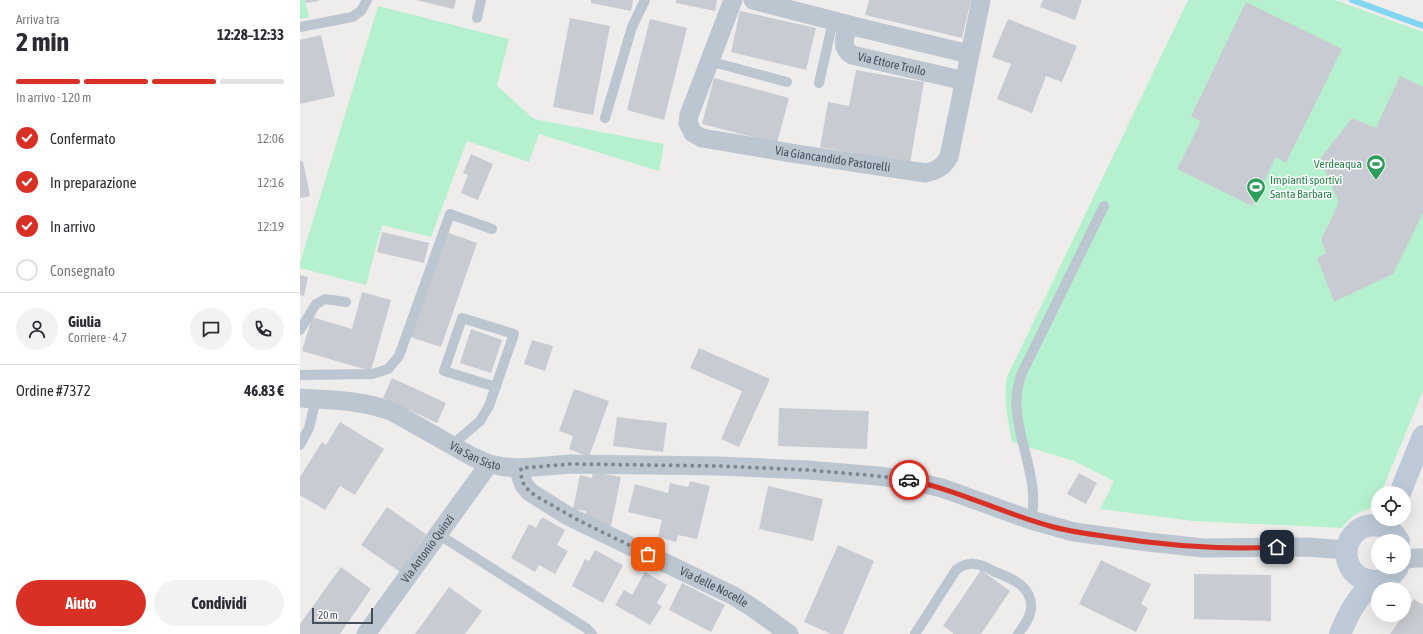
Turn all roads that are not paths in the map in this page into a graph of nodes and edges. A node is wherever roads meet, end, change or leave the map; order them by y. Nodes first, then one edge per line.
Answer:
1 (367, 0) edge
2 (481, 0) edge
3 (645, 0) edge
4 (733, 0) edge
5 (753, 0) edge
6 (981, 0) edge
7 (477, 18) dead end
8 (840, 23) junction
9 (300, 27) edge
10 (969, 54) junction
11 (709, 61) junction
12 (965, 81) junction
13 (787, 82) dead end
14 (819, 83) dead end
15 (605, 118) dead end
16 (1104, 206) dead end
17 (492, 229) dead end
18 (346, 302) dead end
19 (300, 330) edge
20 (300, 375) edge
21 (496, 387) junction
22 (308, 398) edge
23 (1423, 436) edge
24 (300, 445) edge
25 (452, 445) junction
26 (489, 464) junction
27 (521, 468) junction
28 (1402, 486) edge
29 (1031, 520) junction
30 (1371, 523) edge
31 (1380, 526) edge
32 (1397, 532) edge
33 (438, 534) junction
34 (1423, 558) edge
35 (1348, 559) junction
36 (1411, 559) edge
37 (1393, 574) edge
38 (1375, 581) junction
39 (1344, 625) edge
40 (587, 632) edge
41 (366, 634) edge
42 (789, 634) edge
43 (915, 634) edge
44 (1018, 634) edge

1 - 9 lane
2 - 7 lane
3 - 15 lane
4 - 11 street, Via Giancandido Pastorelli
5 - 8 street
6 - 10 street, Via Giancandido Pastorelli
8 - 10 street
8 - 12 street, Via Ettore Troilo
8 - 14 lane
10 - 12 street, Via Giancandido Pastorelli
11 - 12 street, Via Giancandido Pastorelli
11 - 13 lane
16 - 29 lane
17 - 20 lane
18 - 19 lane
21 - 21 lane
21 - 25 lane
22 - 24 lane
22 - 25 street, Via San Sisto
23 - 28 main road
25 - 26 street, Via San Sisto
26 - 27 street, Via San Sisto
26 - 33 street, Via Antonio Quinzi
27 - 29 street, Via San Sisto
27 - 42 street, Via delle Nocelle
29 - 35 street, Via San Sisto
30 - 35 main road
31 - 32 main road
33 - 40 lane
33 - 41 street, Via Antonio Quinzi
34 - 36 street
35 - 38 main road
35 - 39 main road
37 - 38 main road
38 - 39 main road
43 - 44 lane

